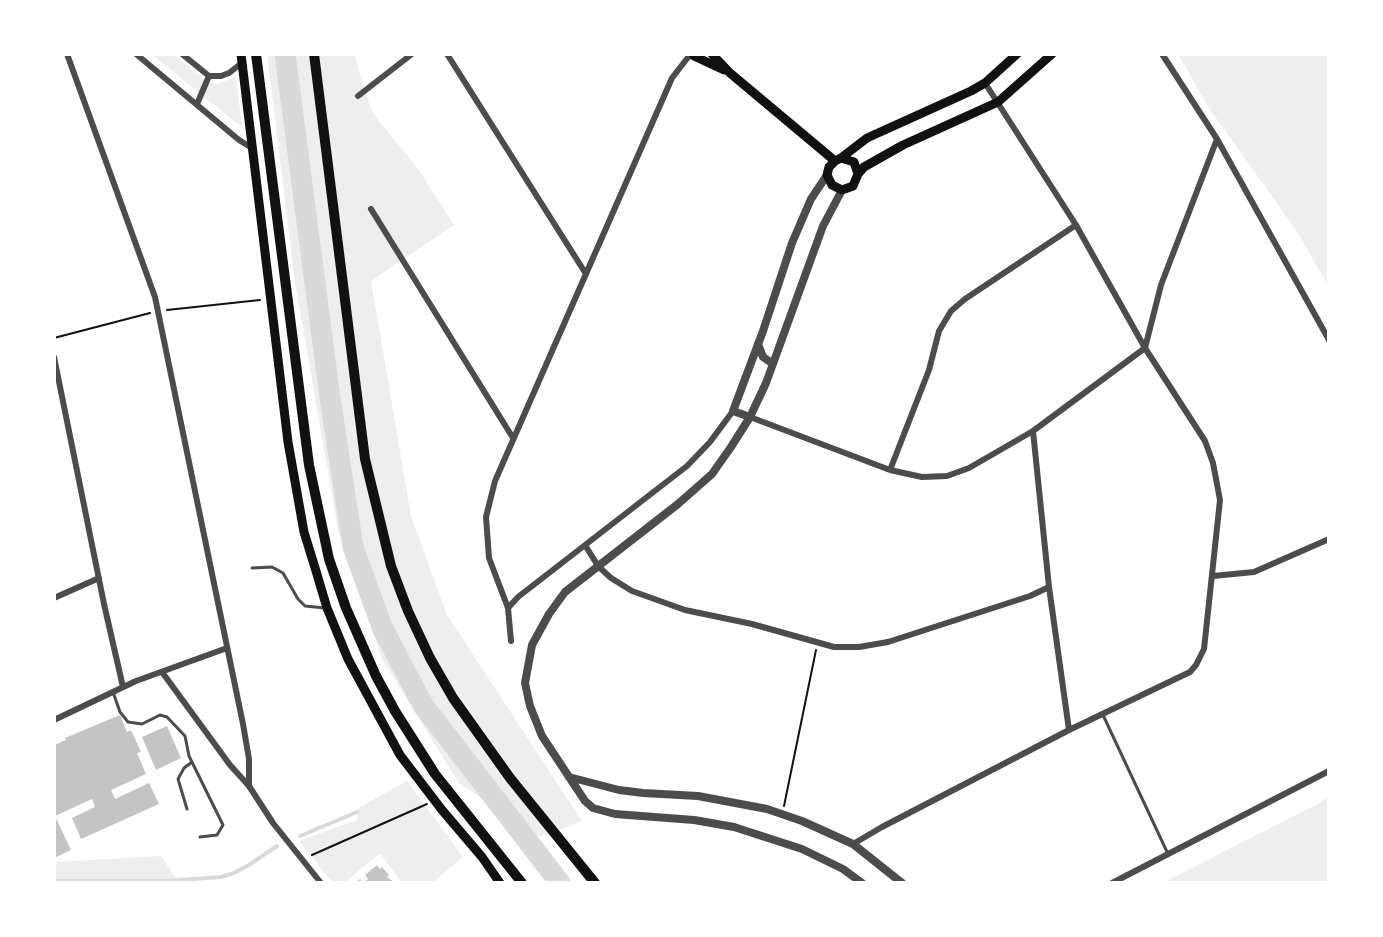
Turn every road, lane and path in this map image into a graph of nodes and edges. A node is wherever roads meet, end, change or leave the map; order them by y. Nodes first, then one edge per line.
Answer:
1 (67, 54) edge
2 (136, 54) edge
3 (182, 54) edge
4 (256, 54) edge
5 (314, 54) edge
6 (320, 54) edge
7 (412, 54) edge
8 (447, 54) edge
9 (712, 54) edge
10 (1017, 54) edge
11 (1052, 54) edge
12 (1162, 54) edge
13 (691, 55) edge
14 (242, 58) edge
15 (730, 73) junction
16 (209, 76) junction
17 (985, 83) junction
18 (320, 94) junction
19 (358, 96) dead end
20 (998, 102) junction
21 (197, 104) junction
22 (1217, 140) junction
23 (254, 149) junction
24 (838, 159) junction
25 (858, 174) junction
26 (827, 176) junction
27 (842, 190) junction
28 (371, 209) dead end
29 (1076, 225) junction
30 (586, 274) junction
31 (270, 298) junction
32 (159, 311) junction
33 (54, 338) edge
34 (1329, 340) edge
35 (758, 343) junction
36 (1145, 348) junction
37 (54, 357) edge
38 (773, 364) junction
39 (733, 411) junction
40 (750, 417) junction
41 (1033, 431) junction
42 (513, 438) junction
43 (890, 470) junction
44 (1329, 539) edge
45 (585, 545) junction
46 (598, 566) junction
47 (252, 568) dead end
48 (1213, 576) junction
49 (99, 578) junction
50 (1049, 587) junction
51 (54, 598) edge
52 (327, 608) junction
53 (508, 608) junction
54 (511, 641) dead end
55 (818, 641) junction
56 (227, 648) junction
57 (162, 672) junction
58 (123, 687) junction
59 (113, 692) junction
60 (1103, 715) junction
61 (54, 720) edge
62 (1069, 730) junction
63 (192, 762) junction
64 (1329, 771) edge
65 (569, 777) junction
66 (249, 786) junction
67 (435, 801) junction
68 (187, 809) dead end
69 (782, 815) junction
70 (200, 837) dead end
71 (853, 844) junction
72 (1168, 854) junction
73 (303, 860) junction
74 (506, 864) junction
75 (321, 883) edge
76 (500, 883) edge
77 (515, 883) edge
78 (522, 883) edge
79 (596, 883) edge
80 (862, 883) edge
81 (902, 883) edge
82 (1113, 883) edge

1 - 32 street
2 - 21 street
3 - 16 street
4 - 74 highway
5 - 18 highway
6 - 18 main road
7 - 19 street
8 - 30 street
9 - 15 main road
10 - 17 main road
11 - 20 main road
12 - 22 street
13 - 15 main road
13 - 30 street
14 - 16 street
14 - 23 main road
15 - 24 main road
16 - 21 street
17 - 20 street
17 - 24 main road
18 - 79 highway
20 - 25 main road
20 - 29 street
21 - 23 street
22 - 34 street
22 - 36 street
23 - 31 main road
24 - 25 main road
24 - 26 main road
25 - 27 main road
26 - 27 main road
26 - 35 street
27 - 38 street
28 - 42 street
29 - 36 street
29 - 43 street
30 - 42 street
31 - 32 path
31 - 52 main road
32 - 33 path
32 - 56 street
35 - 38 street
35 - 39 street
36 - 41 street
36 - 48 street
37 - 49 street
38 - 40 street
39 - 40 street
39 - 45 street
40 - 43 street
40 - 46 street
41 - 43 street
41 - 50 street
42 - 53 street
44 - 48 street
45 - 46 street
45 - 53 street
46 - 55 street
46 - 65 street
47 - 52 lane
48 - 60 street
49 - 51 street
49 - 58 street
50 - 55 street
50 - 62 street
52 - 67 main road
53 - 54 street
55 - 69 path
56 - 57 street
56 - 66 street
57 - 58 street
57 - 66 street
58 - 59 street
59 - 61 street
59 - 63 lane
60 - 62 street
60 - 72 lane
62 - 71 street
63 - 68 lane
63 - 70 lane
64 - 72 street
65 - 69 street
65 - 80 street
66 - 73 street
67 - 73 path
67 - 76 main road
69 - 71 street
71 - 81 street
72 - 82 street
73 - 75 street
74 - 77 highway
74 - 78 highway

